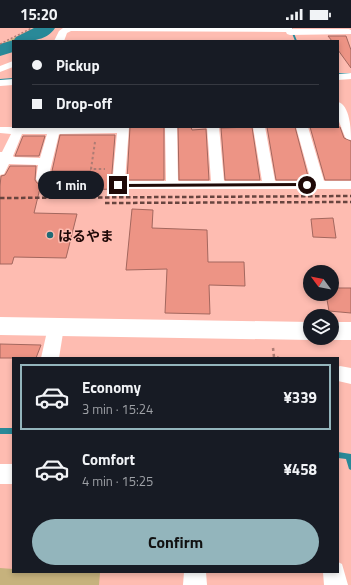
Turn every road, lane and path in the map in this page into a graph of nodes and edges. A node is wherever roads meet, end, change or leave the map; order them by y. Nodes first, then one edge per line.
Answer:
1 (32, 28) edge
2 (253, 29) junction
3 (313, 30) edge
4 (138, 31) edge
5 (216, 31) edge
6 (349, 32) edge
7 (291, 33) edge
8 (59, 40) edge
9 (254, 40) edge
10 (0, 44) edge
11 (12, 64) edge
12 (0, 69) edge
13 (351, 76) edge
14 (339, 77) edge
15 (12, 82) edge
16 (0, 83) edge
17 (339, 107) edge
18 (123, 128) edge
19 (171, 128) edge
20 (213, 128) edge
21 (259, 128) edge
22 (302, 128) edge
23 (19, 129) edge
24 (0, 130) edge
25 (54, 130) junction
26 (97, 130) junction
27 (351, 137) edge
28 (3, 156) edge
29 (45, 162) junction
30 (120, 168) junction
31 (0, 171) edge
32 (42, 179) dead end
33 (172, 185) junction
34 (218, 185) junction
35 (269, 185) junction
36 (319, 185) junction
37 (351, 185) edge
38 (0, 326) edge
39 (56, 328) junction
40 (303, 331) edge
41 (339, 331) edge
42 (351, 331) edge
43 (272, 346) dead end
44 (50, 357) edge
45 (274, 357) edge
46 (0, 474) edge
47 (12, 474) edge
48 (194, 573) edge
49 (334, 573) edge
50 (195, 585) edge
51 (336, 585) edge

1 - 10 path
2 - 5 street
2 - 7 street
2 - 9 street
3 - 6 street
3 - 7 street
4 - 5 street
4 - 8 street
11 - 12 street
13 - 14 street
15 - 16 street
17 - 27 street
18 - 26 street
18 - 30 street
19 - 33 street
20 - 34 street
21 - 35 street
22 - 36 street
23 - 24 street
23 - 25 street
23 - 28 street
25 - 26 street
25 - 29 street
26 - 30 path
28 - 29 street
28 - 31 street
29 - 32 street
30 - 33 street
33 - 34 street
34 - 35 street
35 - 36 street
36 - 37 street
38 - 39 street
39 - 40 street
39 - 44 street
41 - 42 street
43 - 45 path
46 - 47 street
48 - 50 street
49 - 51 street

